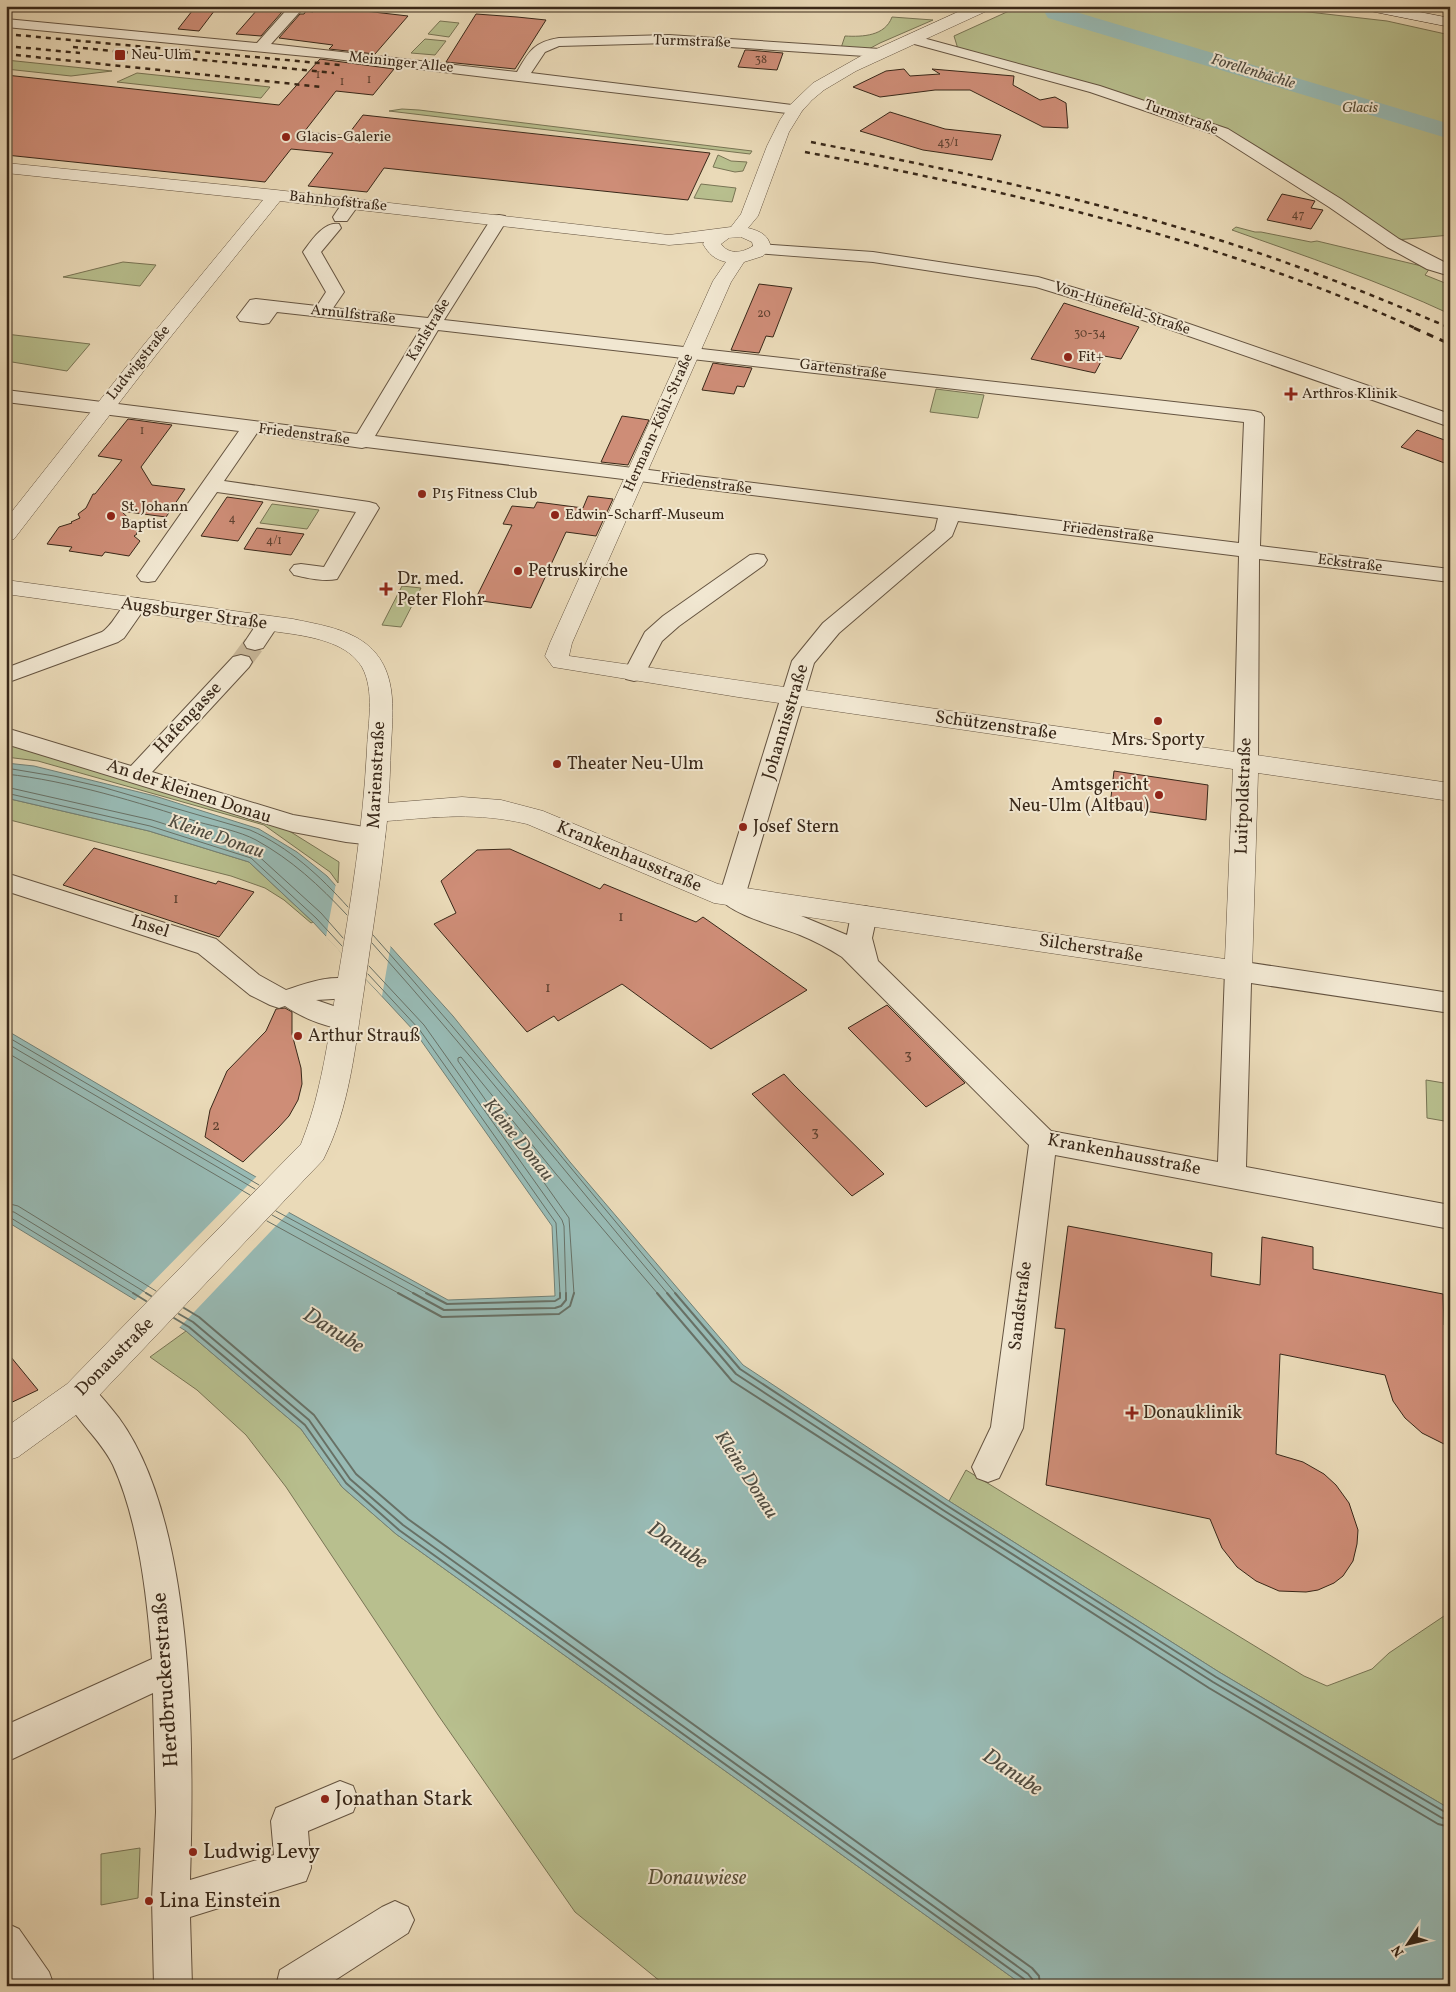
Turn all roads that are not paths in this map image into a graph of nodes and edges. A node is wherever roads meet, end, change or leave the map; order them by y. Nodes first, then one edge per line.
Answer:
1 (298, 6) edge
2 (986, 6) edge
3 (1365, 6) edge
4 (46, 11) dead end
5 (1450, 22) edge
6 (6, 23) edge
7 (32, 25) junction
8 (912, 39) junction
9 (260, 48) junction
10 (880, 53) junction
11 (521, 76) junction
12 (795, 108) junction
13 (6, 168) edge
14 (276, 196) junction
15 (342, 216) junction
16 (499, 220) junction
17 (745, 227) junction
18 (761, 248) junction
19 (725, 250) junction
20 (1450, 271) edge
21 (272, 306) dead end
22 (322, 311) junction
23 (433, 324) junction
24 (690, 353) junction
25 (6, 396) edge
26 (103, 409) junction
27 (1254, 416) joint
28 (1450, 421) edge
29 (251, 428) junction
30 (362, 442) junction
31 (635, 476) junction
32 (212, 485) junction
33 (947, 523) junction
34 (6, 534) edge
35 (1250, 551) junction
36 (757, 560) dead end
37 (301, 570) dead end
38 (148, 576) dead end
39 (1450, 576) edge
40 (6, 587) edge
41 (136, 605) junction
42 (560, 646) joint
43 (241, 662) tunnel mouth
44 (372, 664) joint
45 (634, 674) junction
46 (6, 676) edge
47 (792, 697) junction
48 (6, 736) edge
49 (1246, 761) junction
50 (136, 774) junction
51 (1450, 792) edge
52 (375, 824) junction
53 (6, 882) edge
54 (732, 897) junction
55 (864, 915) junction
56 (866, 965) junction
57 (1238, 971) junction
58 (351, 981) junction
59 (279, 998) dead end
60 (1450, 1003) edge
61 (345, 1020) junction
62 (1043, 1141) junction
63 (1232, 1176) junction
64 (1450, 1217) edge
65 (79, 1394) junction
66 (6, 1446) edge
67 (988, 1467) dead end
68 (170, 1675) junction
69 (6, 1744) edge
70 (340, 1799) dead end
71 (171, 1904) junction
72 (395, 1920) dead end
73 (6, 1942) edge
74 (293, 1985) edge
75 (35, 1986) edge
76 (173, 1986) edge

1 - 9 street
2 - 8 street
3 - 5 street
4 - 7 street
6 - 7 street, Meininger Allee
7 - 9 street, Meininger Allee
8 - 10 street
8 - 20 street, Turmstraße
9 - 11 street, Meininger Allee
10 - 11 street, Turmstraße
10 - 12 street
11 - 12 street, Meininger Allee
12 - 17 street
13 - 14 street, Bahnhofstraße
14 - 15 street, Bahnhofstraße
14 - 26 street, Ludwigstraße
15 - 16 street, Bahnhofstraße
15 - 22 street
16 - 19 street, Bahnhofstraße
16 - 23 street, Karlstraße
17 - 18 street
17 - 19 street
18 - 19 street
18 - 28 street, Von-Hünefeld-Straße
19 - 24 street, Hermann-Köhl-Straße
21 - 22 street, Arnulfstraße
22 - 23 street, Arnulfstraße
23 - 24 street, Gartenstraße
23 - 30 street, Karlstraße
24 - 27 street, Gartenstraße
24 - 31 street, Hermann-Köhl-Straße
25 - 26 street, Friedenstraße
26 - 29 street, Friedenstraße
26 - 34 street, Ludwigstraße
27 - 35 street, Luitpoldstraße
29 - 30 street, Friedenstraße
29 - 32 street
30 - 31 street, Friedenstraße
31 - 33 street, Friedenstraße
31 - 42 street, Hermann-Köhl-Straße
32 - 37 street
32 - 38 street
33 - 35 street, Friedenstraße
33 - 47 street, Johannisstraße
35 - 39 street, Eckstraße
35 - 49 street, Luitpoldstraße
36 - 45 street
40 - 41 street, Augsburger Straße
41 - 44 street, Augsburger Straße
41 - 46 street
42 - 45 street, Schützenstraße
43 - 50 street, Hafengasse
44 - 52 street, Marienstraße
45 - 47 street, Schützenstraße
47 - 49 street, Schützenstraße
47 - 54 street, Johannisstraße
48 - 50 street, An der kleinen Donau
49 - 51 street, Schützenstraße
49 - 57 street, Luitpoldstraße
50 - 52 street, An der kleinen Donau
52 - 54 street, Krankenhausstraße
52 - 58 street, Marienstraße
53 - 59 street, Insel
54 - 55 street, Silcherstraße
54 - 56 street, Krankenhausstraße
55 - 56 street, Krankenhausstraße
55 - 57 street, Silcherstraße
56 - 62 street, Krankenhausstraße
57 - 60 street, Silcherstraße
57 - 63 street, Luitpoldstraße
58 - 61 street, Marienstraße
58 - 61 street
61 - 65 street, Donaustraße
62 - 63 street, Krankenhausstraße
62 - 67 street, Sandstraße
63 - 64 street, Krankenhausstraße
65 - 66 street, Donaustraße
65 - 68 street, Herdbruckerstraße
68 - 69 street
68 - 71 street, Herdbruckerstraße
70 - 71 street
71 - 76 street, Herdbruckerstraße
72 - 74 street
73 - 75 street

